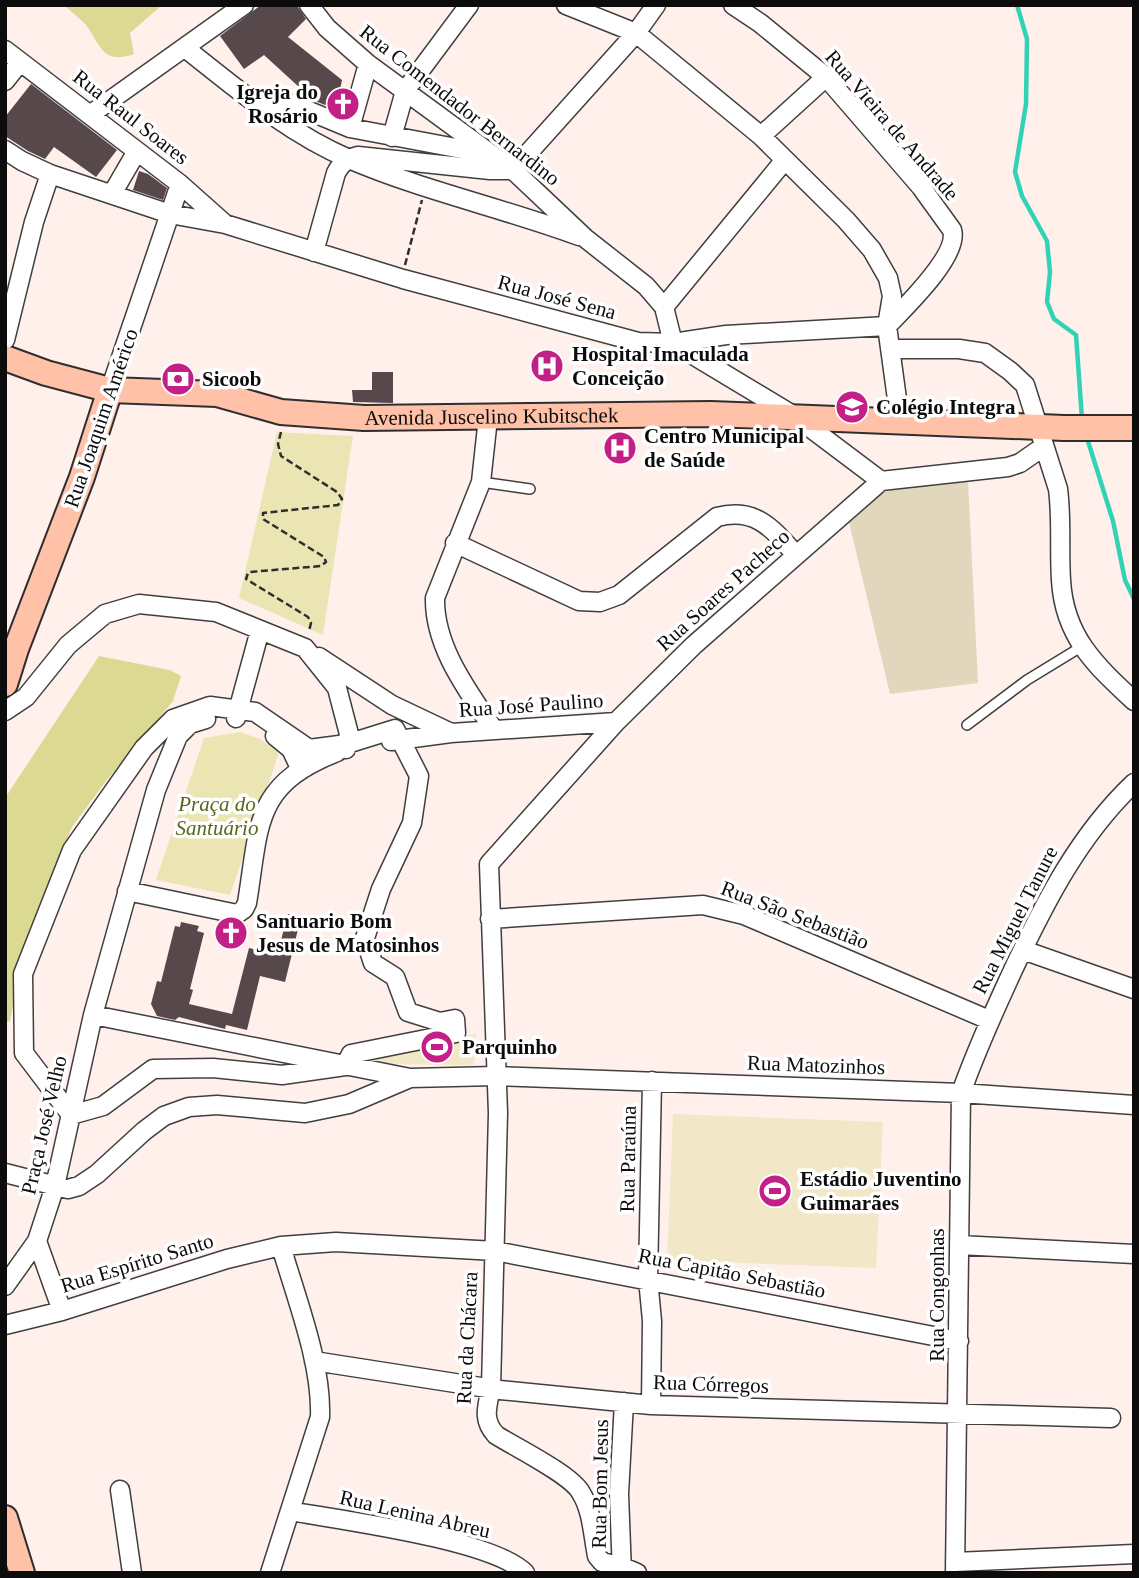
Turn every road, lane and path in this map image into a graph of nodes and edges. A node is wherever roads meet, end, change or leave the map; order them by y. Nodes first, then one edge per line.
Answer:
1 (244, 5) edge
2 (309, 5) edge
3 (469, 5) edge
4 (566, 5) edge
5 (656, 5) edge
6 (733, 5) edge
7 (636, 33) junction
8 (185, 48) junction
9 (12, 56) edge
10 (368, 64) junction
11 (826, 77) junction
12 (5, 80) edge
13 (405, 91) junction
14 (258, 105) junction
15 (91, 114) junction
16 (350, 128) junction
17 (761, 136) junction
18 (392, 138) junction
19 (5, 150) edge
20 (137, 151) junction
21 (491, 155) junction
22 (348, 158) junction
23 (784, 161) junction
24 (513, 170) junction
25 (50, 174) junction
26 (180, 184) junction
27 (425, 187) junction
28 (112, 194) junction
29 (170, 214) junction
30 (225, 224) junction
31 (586, 238) junction
32 (314, 252) junction
33 (402, 279) junction
34 (664, 307) junction
35 (887, 326) junction
36 (5, 340) edge
37 (673, 343) junction
38 (890, 349) junction
39 (5, 358) edge
40 (110, 390) junction
41 (281, 412) junction
42 (796, 417) junction
43 (488, 418) junction
44 (900, 421) junction
45 (1126, 429) edge
46 (1041, 437) junction
47 (881, 481) junction
48 (481, 482) junction
49 (530, 489) dead end
50 (456, 543) junction
51 (795, 554) junction
52 (260, 630) junction
53 (10, 646) edge
54 (1081, 647) junction
55 (305, 648) junction
56 (5, 684) edge
57 (1134, 701) edge
58 (5, 711) edge
59 (237, 714) junction
60 (616, 722) junction
61 (967, 725) dead end
62 (494, 730) junction
63 (452, 733) junction
64 (401, 741) junction
65 (346, 746) junction
66 (300, 768) junction
67 (1134, 783) edge
68 (489, 864) joint
69 (127, 891) junction
70 (490, 919) junction
71 (1023, 950) junction
72 (1134, 989) edge
73 (93, 1015) junction
74 (989, 1020) junction
75 (345, 1066) junction
76 (496, 1076) junction
77 (410, 1078) junction
78 (652, 1081) junction
79 (961, 1093) junction
80 (1134, 1105) edge
81 (71, 1115) junction
82 (5, 1172) edge
83 (55, 1186) junction
84 (37, 1241) junction
85 (959, 1245) junction
86 (281, 1246) junction
87 (495, 1251) junction
88 (1134, 1254) edge
89 (648, 1279) junction
90 (7, 1282) edge
91 (62, 1311) junction
92 (5, 1325) edge
93 (959, 1341) junction
94 (313, 1361) junction
95 (491, 1388) junction
96 (624, 1402) junction
97 (651, 1405) junction
98 (958, 1413) junction
99 (1111, 1418) dead end
100 (120, 1490) dead end
101 (290, 1511) junction
102 (5, 1518) edge
103 (1134, 1554) edge
104 (955, 1568) edge
105 (627, 1571) edge
106 (22, 1573) edge
107 (132, 1573) edge
108 (270, 1573) edge
109 (525, 1573) edge

1 - 8 street
2 - 10 street, Rua Comendador Bernardino
3 - 13 street
4 - 7 street
5 - 7 street
6 - 11 street, Rua Vieira de Andrade
7 - 17 street
7 - 24 street
8 - 14 street, Rua Comendador Bernardino
8 - 15 street
9 - 12 street
9 - 15 street, Rua Raul Soares
10 - 13 street, Rua Comendador Bernardino
10 - 16 street
11 - 17 street
11 - 35 street, Rua Vieira de Andrade
13 - 18 street
13 - 21 street, Rua Comendador Bernardino
14 - 16 street
14 - 22 street, Rua Comendador Bernardino
15 - 20 street, Rua Raul Soares
16 - 18 street
17 - 23 street
18 - 21 street
19 - 25 street, Rua José Sena
20 - 26 street, Rua Raul Soares
20 - 28 street
21 - 24 street, Rua Comendador Bernardino
22 - 24 street
22 - 27 street, Rua Comendador Bernardino
22 - 32 street
23 - 34 street
23 - 35 street
24 - 31 street, Rua Comendador Bernardino
25 - 28 street, Rua José Sena
25 - 36 street
26 - 29 street, Rua Joaquim Américo
26 - 30 street, Rua Raul Soares
27 - 31 street, Rua Comendador Bernardino
27 - 33 path
28 - 29 street, Rua José Sena
29 - 30 street, Rua José Sena
29 - 40 street, Rua Joaquim Américo
30 - 32 street, Rua José Sena
31 - 34 street, Rua Comendador Bernardino
32 - 33 street, Rua José Sena
33 - 37 street, Rua José Sena
34 - 37 street, Rua Comendador Bernardino
35 - 37 street, Rua José Sena
35 - 38 street
37 - 42 street
38 - 44 street
38 - 46 street
39 - 40 main road, Avenida Juscelino Kubitschek
40 - 41 main road, Avenida Juscelino Kubitschek
40 - 53 main road, Rua Joaquim Américo
41 - 43 main road, Avenida Juscelino Kubitschek
41 - 55 path
42 - 43 main road, Avenida Juscelino Kubitschek
42 - 44 main road, Avenida Juscelino Kubitschek
42 - 47 street
43 - 48 street
44 - 46 main road, Avenida Juscelino Kubitschek
45 - 46 main road, Avenida Juscelino Kubitschek
46 - 47 street
46 - 54 street
47 - 51 street, Rua Soares Pacheco
48 - 49 lane
48 - 50 street
50 - 51 street
50 - 62 street
51 - 60 street, Rua Soares Pacheco
52 - 55 street
52 - 58 street
52 - 59 street
53 - 56 main road, Rua Joaquim Américo
54 - 57 street
54 - 61 lane
55 - 63 street, Rua José Paulino
55 - 65 street
59 - 65 street
59 - 66 street
59 - 69 street
59 - 81 street
60 - 62 street, Rua José Paulino
60 - 68 street, Rua Soares Pacheco
62 - 63 street, Rua José Paulino
63 - 64 street
64 - 65 street
64 - 75 street
65 - 66 street
66 - 69 street
67 - 71 street, Rua Miguel Tanure
68 - 70 street, Rua da Chácara
69 - 73 street, Praça José Velho
70 - 74 street, Rua São Sebastião
70 - 76 street, Rua da Chácara
71 - 72 street
71 - 74 street, Rua Miguel Tanure
73 - 75 street
73 - 81 street, Praça José Velho
74 - 79 street, Rua Miguel Tanure
75 - 77 street
75 - 81 street
76 - 77 street, Rua Matozinhos
76 - 78 street, Rua Matozinhos
76 - 87 street, Rua da Chácara
77 - 83 street
78 - 79 street, Rua Matozinhos
78 - 89 street, Rua Paraúna
79 - 80 street, Rua Matozinhos
79 - 85 street, Rua Congonhas
81 - 83 street, Praça José Velho
82 - 83 street
83 - 84 street, Praça José Velho
84 - 90 street, Praça José Velho
84 - 91 street
85 - 88 street
85 - 93 street, Rua Congonhas
86 - 87 street, Rua Espírito Santo
86 - 91 street, Rua Espírito Santo
86 - 94 street
87 - 89 street, Rua Capitão Sebastião
87 - 95 street, Rua da Chácara
89 - 93 street, Rua Capitão Sebastião
89 - 97 street, Rua Paraúna
91 - 92 street, Rua Espírito Santo
93 - 98 street, Rua Congonhas
94 - 95 street, Rua Córregos
94 - 101 street
95 - 96 street, Rua Córregos
95 - 105 street, Rua da Chácara
96 - 97 street, Rua Córregos
96 - 105 street, Rua Bom Jesus
97 - 98 street, Rua Córregos
98 - 99 street, Rua Córregos
98 - 104 street, Rua Congonhas
100 - 107 street
101 - 108 street
101 - 109 street, Rua Lenina Abreu
102 - 106 main road
103 - 104 street

